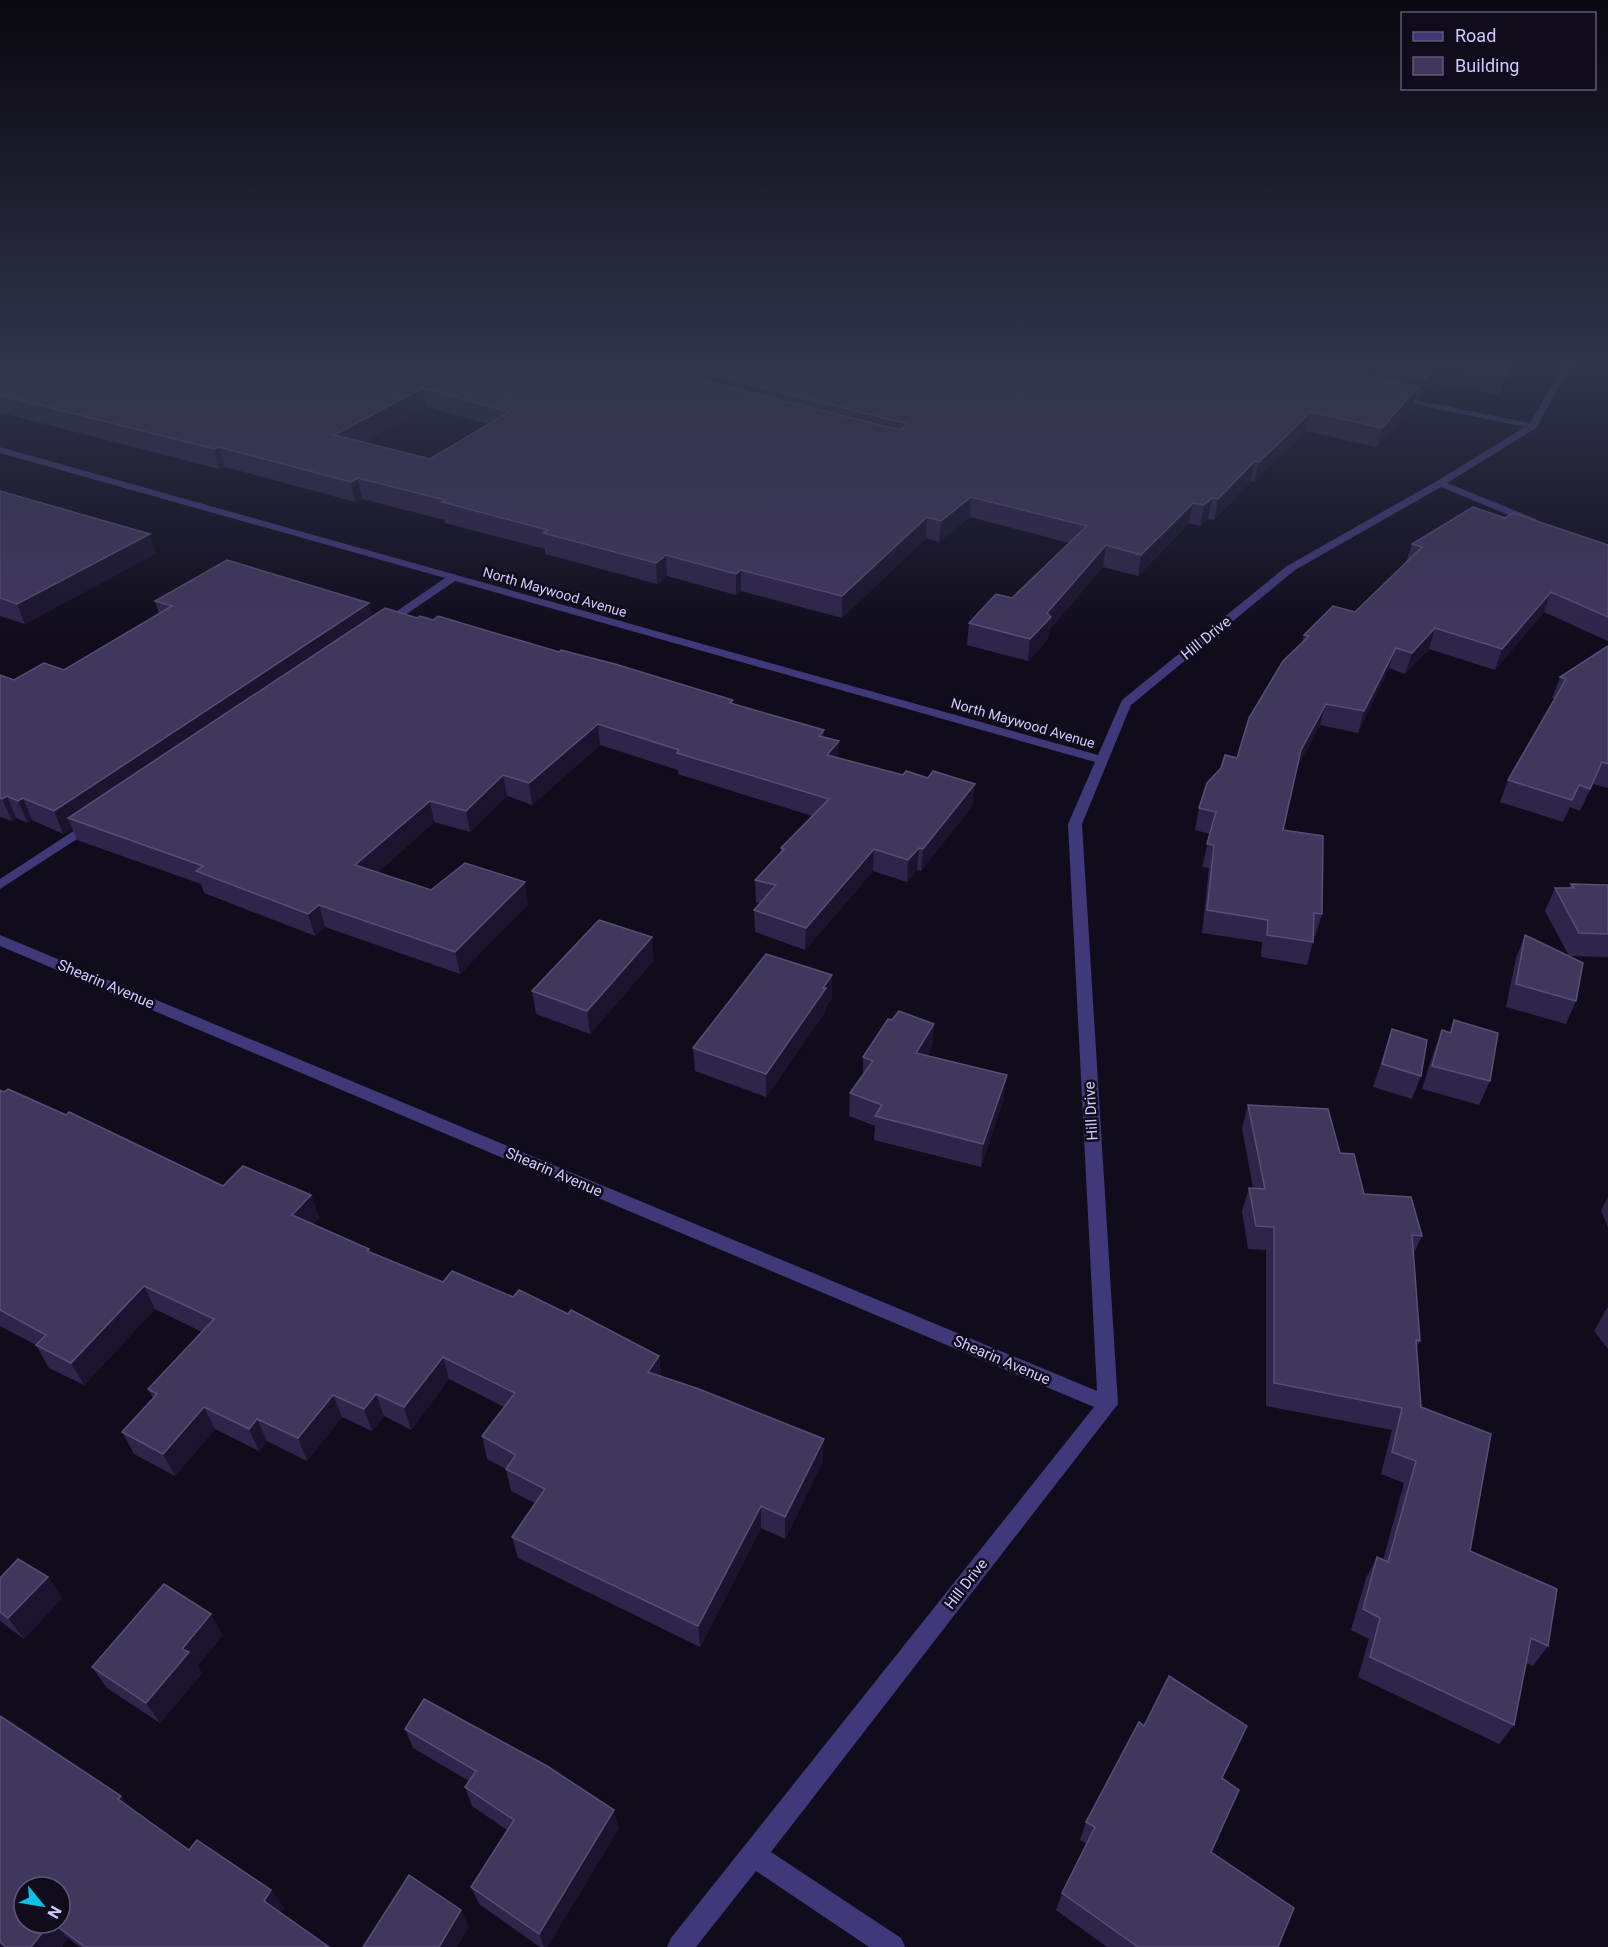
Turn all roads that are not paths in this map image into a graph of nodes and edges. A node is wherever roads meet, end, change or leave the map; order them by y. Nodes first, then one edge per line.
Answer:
1 (17, 455) edge
2 (1486, 455) edge
3 (1440, 483) junction
4 (1545, 526) edge
5 (451, 579) junction
6 (372, 632) edge
7 (1102, 760) junction
8 (108, 812) edge
9 (0, 885) edge
10 (0, 940) edge
11 (1108, 1404) junction
12 (754, 1855) junction
13 (680, 1947) edge
14 (892, 1947) edge

1 - 5 street, North Maywood Avenue
2 - 3 street, Hill Drive
3 - 4 street
3 - 7 street, Hill Drive
5 - 6 street
5 - 7 street, North Maywood Avenue
7 - 11 street, Hill Drive
8 - 9 street
10 - 11 street, Shearin Avenue
11 - 12 street, Hill Drive
12 - 13 street, Hill Drive
12 - 14 street

